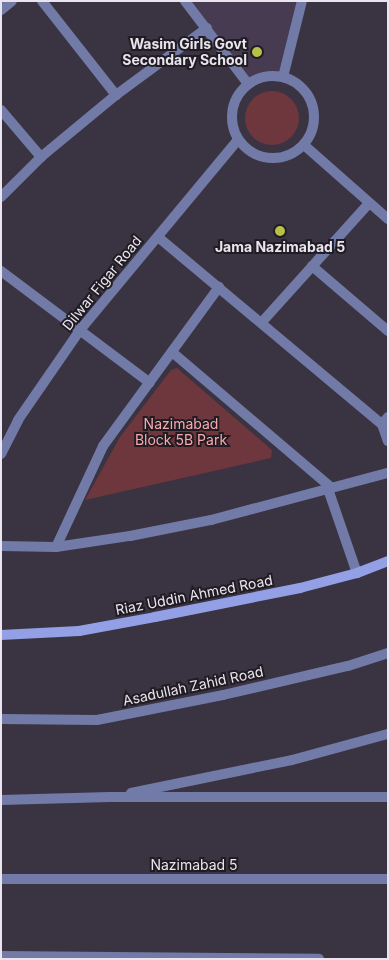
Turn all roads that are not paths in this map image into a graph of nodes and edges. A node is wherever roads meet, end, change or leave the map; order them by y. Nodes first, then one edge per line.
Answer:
1 (12, 1) edge
2 (42, 1) edge
3 (185, 1) edge
4 (302, 1) edge
5 (1, 10) edge
6 (208, 28) junction
7 (283, 77) junction
8 (248, 84) junction
9 (116, 94) junction
10 (1, 110) edge
11 (238, 140) junction
12 (304, 145) junction
13 (40, 157) junction
14 (1, 197) edge
15 (369, 203) junction
16 (388, 219) edge
17 (158, 237) junction
18 (312, 266) junction
19 (1, 271) edge
20 (219, 287) junction
21 (262, 322) junction
22 (80, 330) junction
23 (388, 331) edge
24 (172, 352) junction
25 (150, 383) junction
26 (385, 421) edge
27 (388, 441) edge
28 (1, 454) edge
29 (388, 473) edge
30 (330, 489) junction
31 (1, 546) edge
32 (56, 547) junction
33 (388, 561) edge
34 (357, 573) junction
35 (1, 635) edge
36 (388, 652) edge
37 (1, 719) edge
38 (388, 734) edge
39 (110, 797) junction
40 (388, 797) edge
41 (1, 800) edge
42 (1, 879) edge
43 (388, 879) edge
44 (1, 956) edge
45 (319, 959) edge

1 - 5 street
2 - 9 street
3 - 6 street
4 - 7 street
6 - 8 street
6 - 9 street
7 - 8 street
7 - 12 street
8 - 11 street
9 - 13 street
10 - 13 street
11 - 12 street
11 - 17 street, Dilwar Figar Road
12 - 15 street
13 - 14 street
15 - 16 street
15 - 18 street
17 - 20 street
17 - 22 street, Dilwar Figar Road
18 - 21 street
18 - 23 street
19 - 22 street
20 - 21 street
20 - 24 street
21 - 26 street
22 - 25 street
22 - 28 street, Dilwar Figar Road
24 - 25 street
24 - 30 street
25 - 32 street
26 - 27 street
29 - 30 street
30 - 32 street
30 - 34 street
31 - 32 street
33 - 34 main road, Riaz Uddin Ahmed Road
34 - 35 main road, Riaz Uddin Ahmed Road
36 - 37 street, Asadullah Zahid Road
38 - 39 street
39 - 40 street
39 - 41 street
42 - 43 street, Nazimabad 5
44 - 45 street

